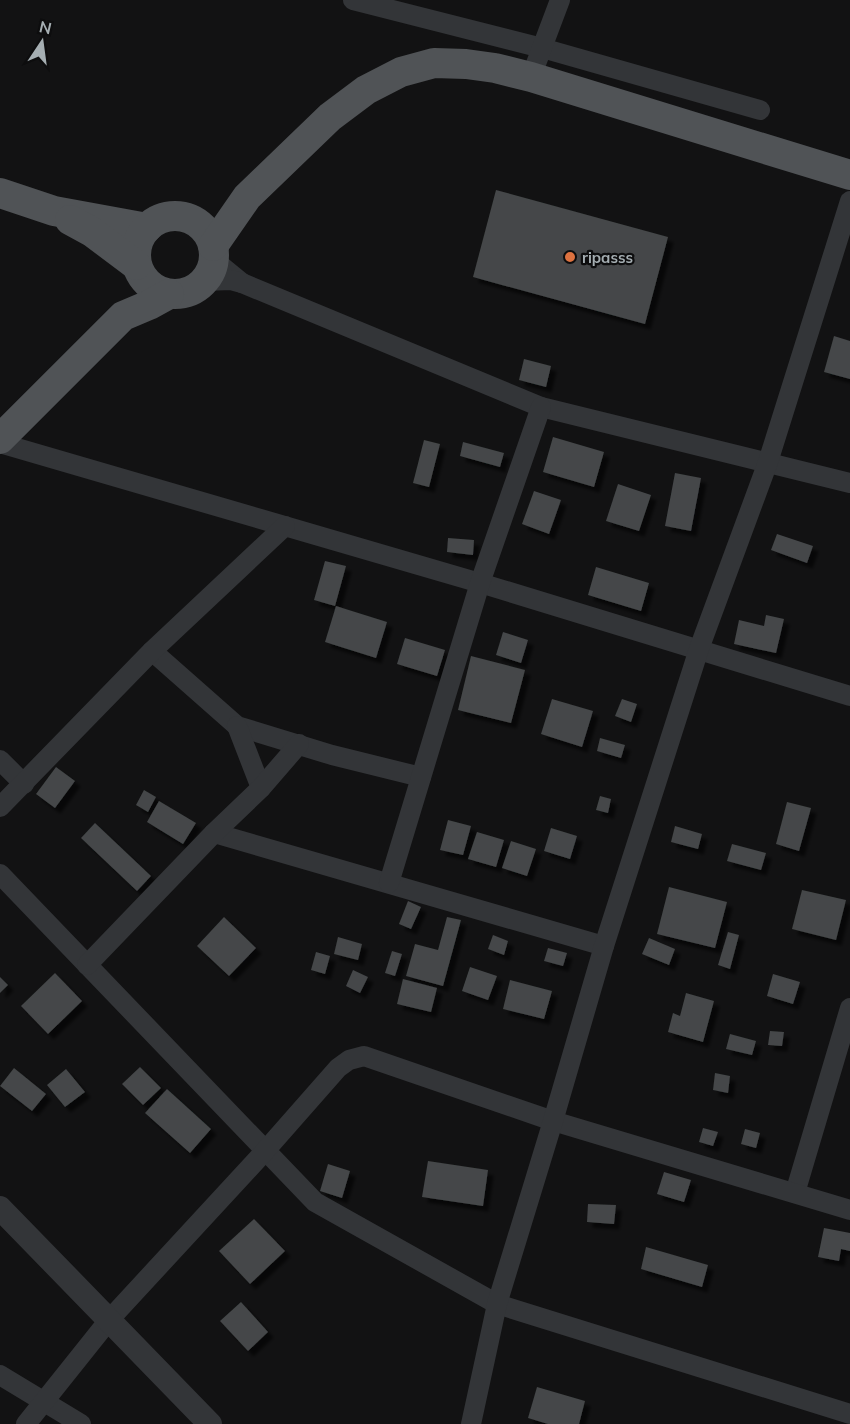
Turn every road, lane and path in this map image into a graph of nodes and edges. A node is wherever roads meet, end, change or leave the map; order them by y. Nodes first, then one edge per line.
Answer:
1 (353, 0) edge
2 (560, 0) edge
3 (542, 48) junction
4 (531, 77) junction
5 (760, 110) dead end
6 (850, 175) edge
7 (0, 193) edge
8 (247, 197) junction
9 (850, 201) edge
10 (54, 211) junction
11 (184, 217) junction
12 (147, 228) junction
13 (210, 262) junction
14 (138, 269) junction
15 (169, 294) junction
16 (123, 316) junction
17 (542, 407) junction
18 (0, 441) edge
19 (768, 462) junction
20 (850, 483) edge
21 (285, 526) junction
22 (480, 583) junction
23 (699, 649) junction
24 (152, 651) junction
25 (850, 696) edge
26 (237, 726) junction
27 (299, 744) junction
28 (0, 760) edge
29 (421, 777) junction
30 (24, 784) junction
31 (261, 788) junction
32 (0, 807) edge
33 (214, 833) junction
34 (0, 874) edge
35 (389, 884) junction
36 (604, 946) junction
37 (87, 965) junction
38 (850, 1008) edge
39 (553, 1121) junction
40 (266, 1150) junction
41 (795, 1193) junction
42 (0, 1208) edge
43 (850, 1210) edge
44 (497, 1304) junction
45 (109, 1320) junction
46 (0, 1375) edge
47 (44, 1402) junction
48 (850, 1413) edge
49 (26, 1424) edge
50 (81, 1424) edge
51 (210, 1424) edge
52 (471, 1424) edge

1 - 3 street
2 - 3 street
3 - 4 street
3 - 5 street
4 - 6 main road
4 - 8 main road
7 - 10 main road
8 - 11 main road
8 - 13 main road
9 - 19 street
10 - 12 main road
10 - 14 main road
11 - 12 main road
11 - 13 main road
12 - 14 main road
13 - 15 main road
13 - 17 street
14 - 15 main road
14 - 16 main road
15 - 16 main road
16 - 18 main road
17 - 19 street
17 - 22 street
18 - 21 street
19 - 20 street
19 - 23 street
21 - 22 street
21 - 24 street
22 - 23 street
22 - 29 street
23 - 25 street
23 - 36 street
24 - 26 street
24 - 30 street
26 - 27 street
26 - 31 street
27 - 29 street
27 - 31 street
28 - 30 street
29 - 35 street
30 - 32 street
31 - 33 street
33 - 35 street
33 - 37 street
34 - 37 street
35 - 36 street
36 - 39 street
37 - 40 street
38 - 41 street
39 - 40 street
39 - 41 street
39 - 44 street
40 - 44 street
40 - 45 street
41 - 43 street
42 - 45 street
44 - 48 street
44 - 52 street
45 - 47 street
45 - 51 street
46 - 47 street
47 - 49 street
47 - 50 street

